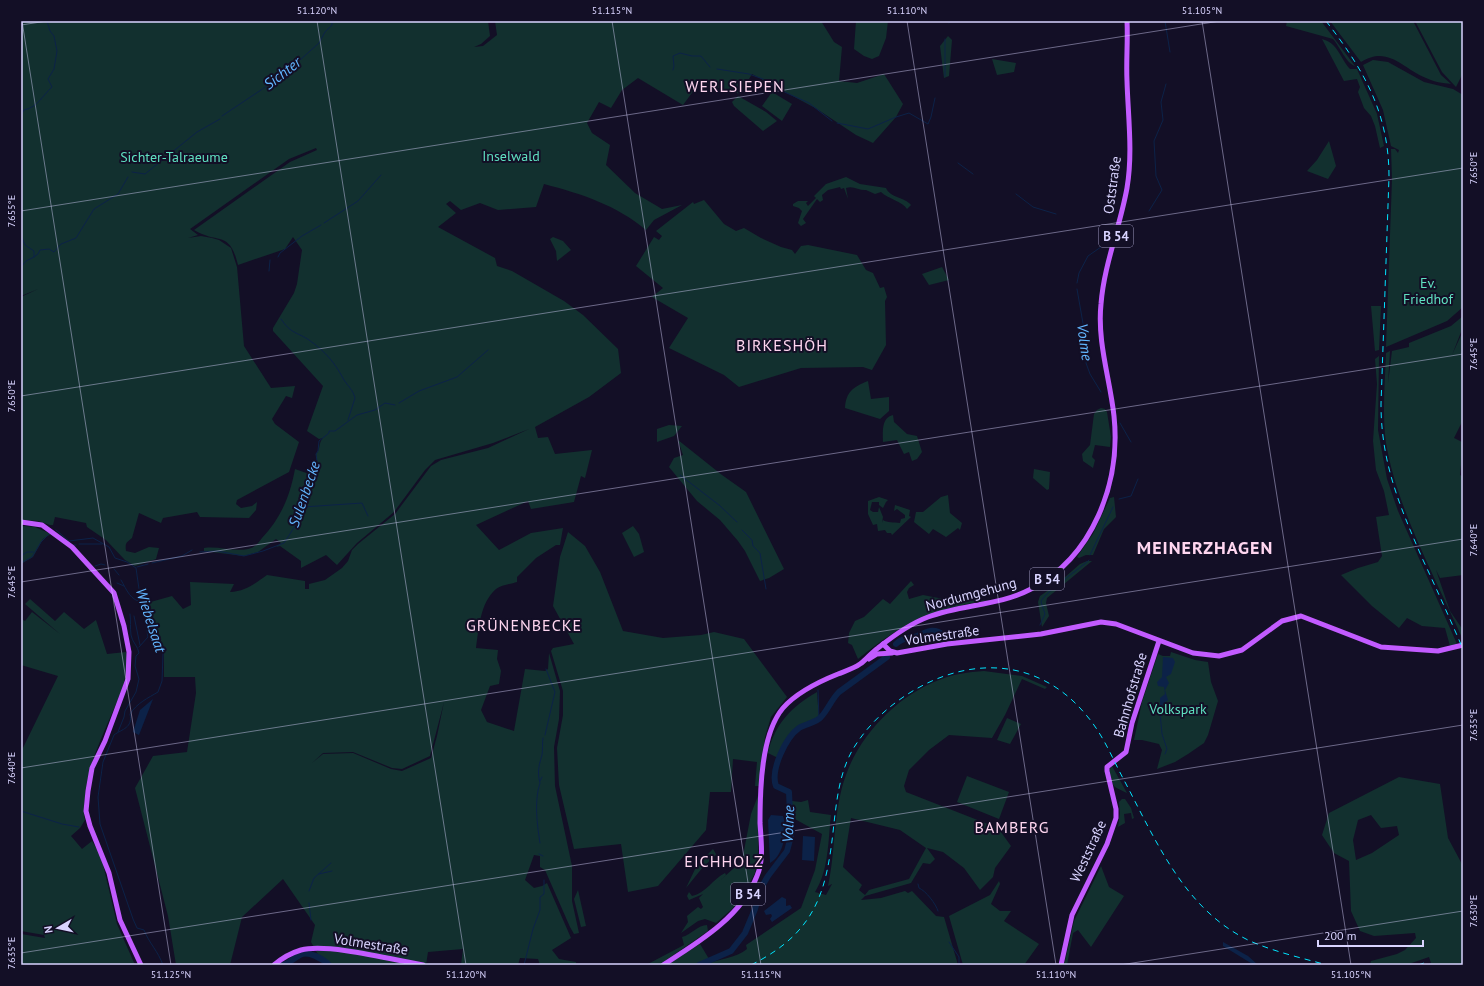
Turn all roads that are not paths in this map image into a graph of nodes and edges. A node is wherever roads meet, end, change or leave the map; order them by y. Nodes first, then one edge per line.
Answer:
1 (1127, 21) edge
2 (1115, 435) joint
3 (21, 522) edge
4 (1159, 641) junction
5 (884, 644) junction
6 (1463, 645) edge
7 (893, 653) junction
8 (861, 663) junction
9 (1124, 755) joint
10 (141, 965) edge
11 (274, 965) edge
12 (423, 965) edge
13 (664, 965) edge
14 (1061, 965) edge

1 - 2 main road, Oststraße / B 54
2 - 5 main road, Nordumgehung / B 54
3 - 10 main road
4 - 6 main road, Volmestraße
4 - 7 main road, Volmestraße
4 - 9 main road, Bahnhofstraße
5 - 7 main road, Volmestraße
5 - 8 main road, B 54
7 - 8 main road
8 - 13 main road, B 54
9 - 14 main road, Weststraße
11 - 12 main road, Volmestraße

